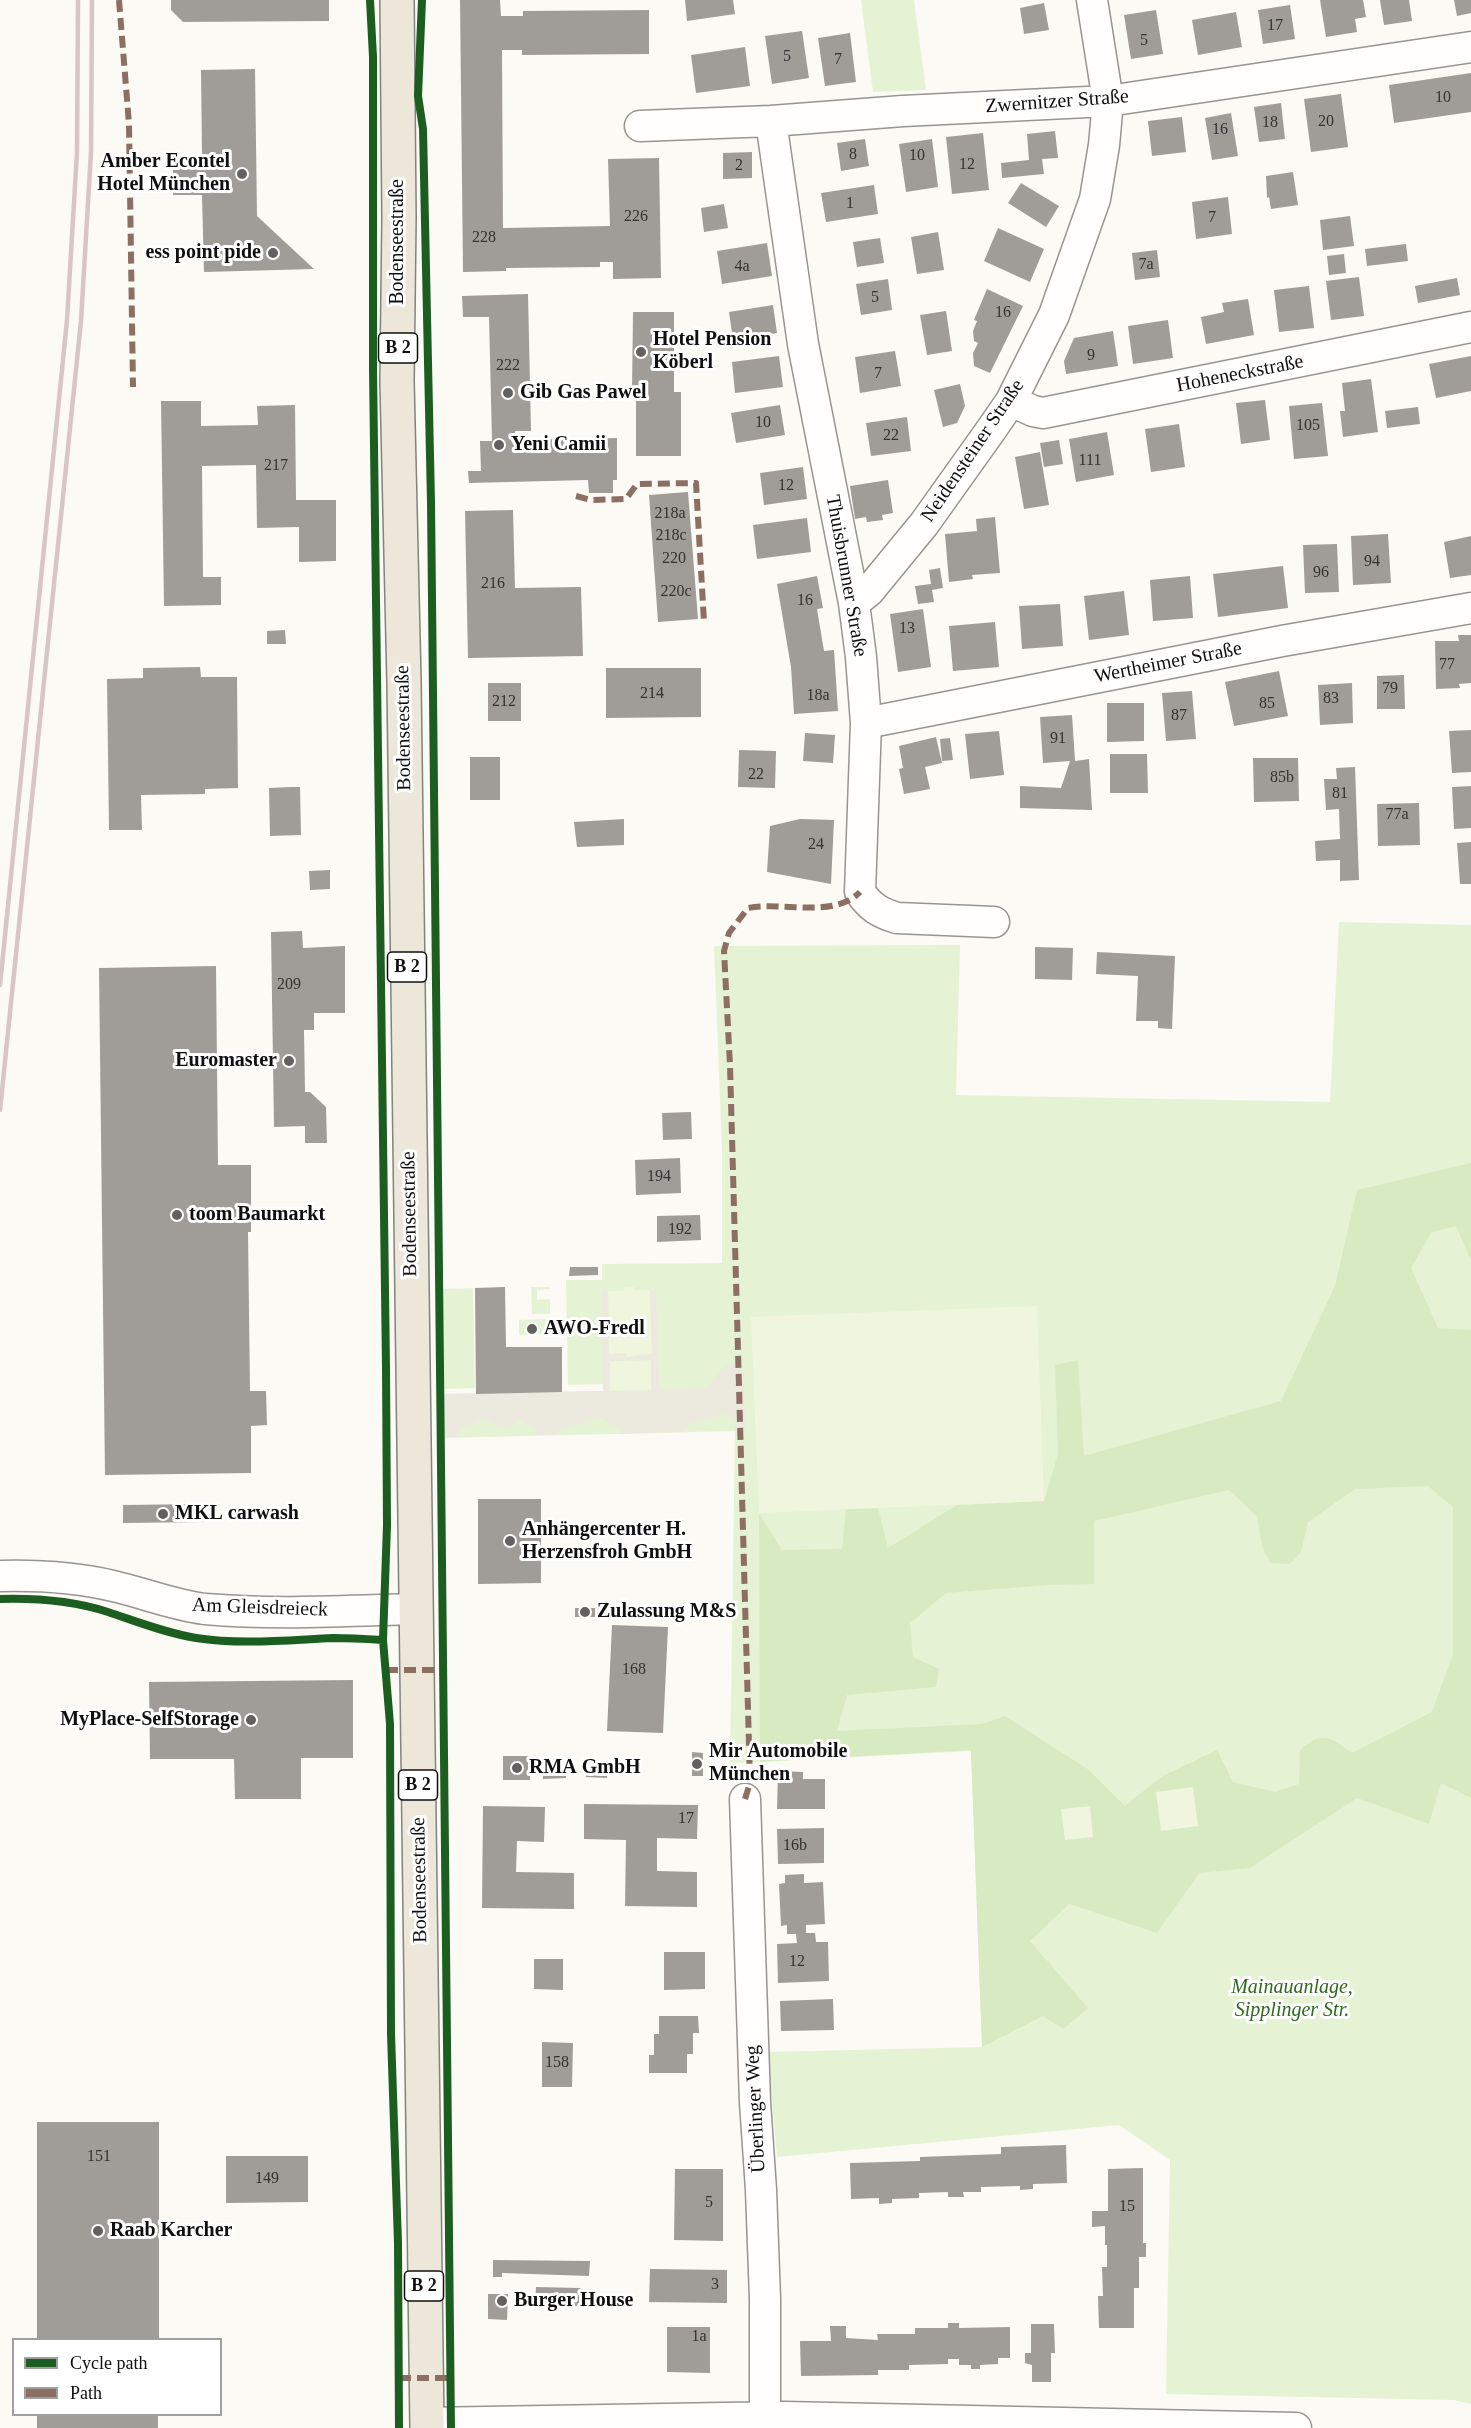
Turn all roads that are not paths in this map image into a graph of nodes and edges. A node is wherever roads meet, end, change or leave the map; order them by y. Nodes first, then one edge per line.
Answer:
1 (397, 0) edge
2 (1092, 0) edge
3 (1471, 47) edge
4 (1108, 101) junction
5 (771, 121) junction
6 (640, 126) dead end
7 (1471, 327) edge
8 (1011, 401) junction
9 (854, 603) junction
10 (1471, 608) edge
11 (866, 723) junction
12 (994, 922) dead end
13 (0, 1576) edge
14 (415, 1609) junction
15 (745, 1799) dead end
16 (765, 2418) junction
17 (427, 2425) edge
18 (1185, 2427) edge
19 (1296, 2428) edge

1 - 14 main road, Bodenseestraße / B 2
2 - 4 street, Neidensteiner Straße
3 - 4 street, Zwernitzer Straße
4 - 5 street, Zwernitzer Straße
4 - 8 street, Neidensteiner Straße
5 - 6 street, Zwernitzer Straße
5 - 9 street, Thuisbrunner Straße
7 - 8 street, Hoheneckstraße
8 - 9 street, Neidensteiner Straße
9 - 11 street, Thuisbrunner Straße
10 - 11 street, Wertheimer Straße
11 - 12 street, Thuisbrunner Straße
13 - 14 street, Am Gleisdreieck
14 - 17 main road, Bodenseestraße / B 2
15 - 16 street, Überlinger Weg
16 - 17 street
16 - 18 street
18 - 19 street

